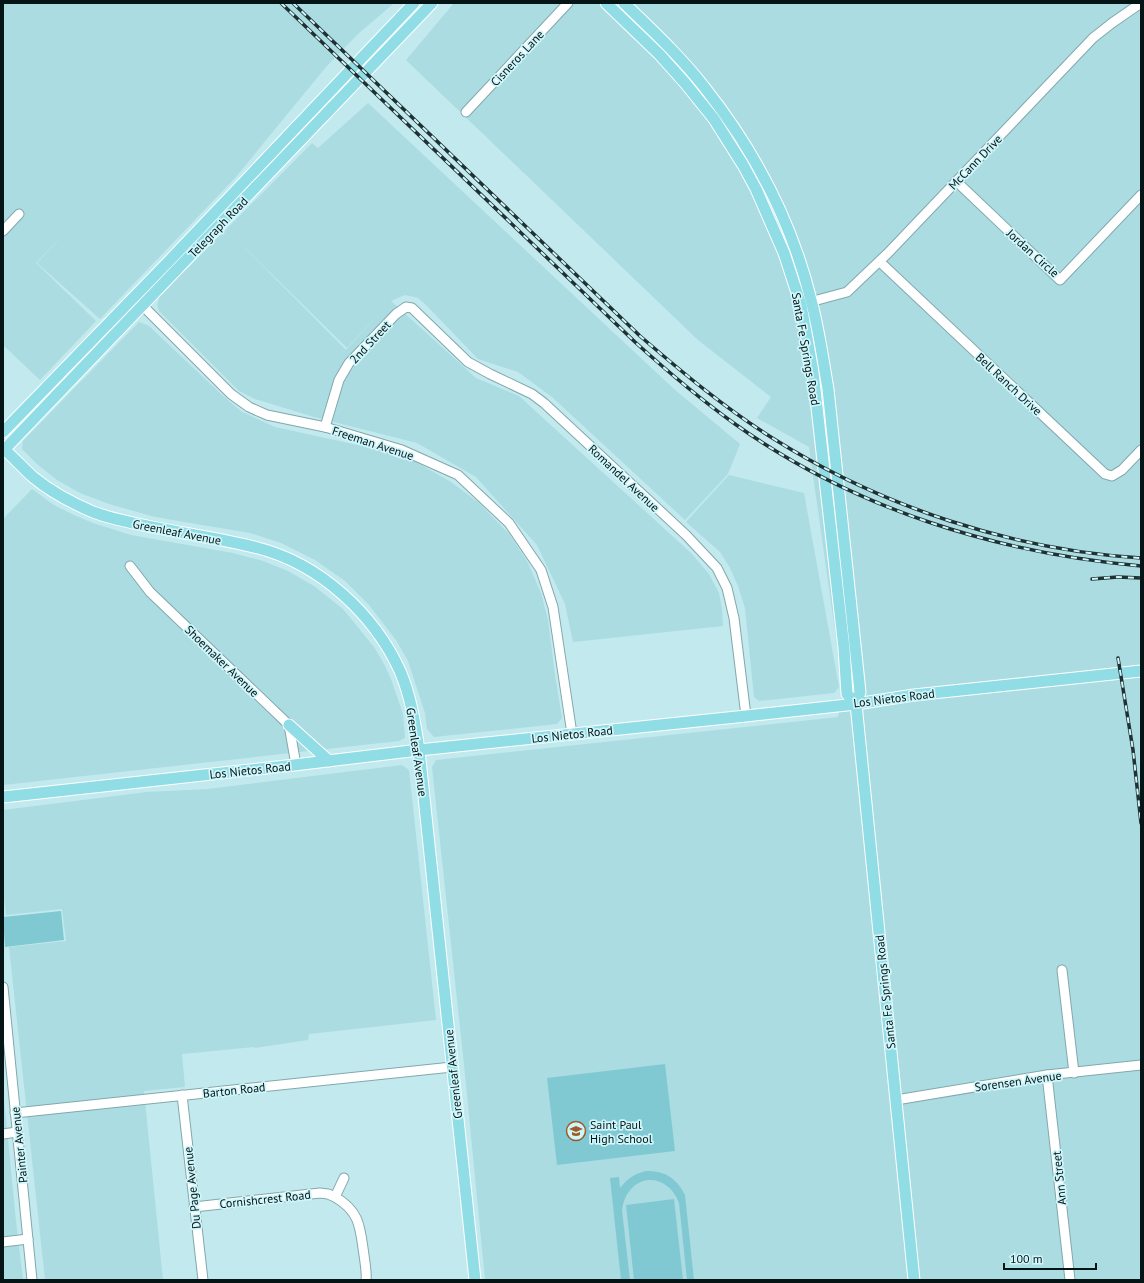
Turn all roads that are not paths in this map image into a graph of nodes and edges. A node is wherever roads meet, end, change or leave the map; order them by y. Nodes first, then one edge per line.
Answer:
1 (414, 3) edge
2 (432, 3) edge
3 (568, 3) edge
4 (606, 3) edge
5 (624, 3) edge
6 (1141, 3) edge
7 (466, 112) dead end
8 (956, 182) junction
9 (1141, 195) edge
10 (19, 214) dead end
11 (3, 231) edge
12 (880, 262) junction
13 (134, 298) junction
14 (812, 301) junction
15 (801, 305) junction
16 (142, 306) junction
17 (406, 307) joint
18 (325, 427) junction
19 (3, 432) edge
20 (4, 449) edge
21 (1141, 450) edge
22 (130, 566) dead end
23 (846, 612) junction
24 (1141, 671) edge
25 (856, 704) junction
26 (746, 716) junction
27 (289, 725) junction
28 (572, 734) junction
29 (419, 750) junction
30 (329, 761) junction
31 (296, 765) junction
32 (3, 797) edge
33 (1062, 970) dead end
34 (3, 987) edge
35 (1141, 1065) edge
36 (452, 1067) junction
37 (1074, 1073) junction
38 (1047, 1076) junction
39 (182, 1095) junction
40 (896, 1100) junction
41 (16, 1113) junction
42 (17, 1132) junction
43 (3, 1134) edge
44 (344, 1178) dead end
45 (335, 1197) junction
46 (194, 1207) junction
47 (28, 1239) junction
48 (3, 1242) edge
49 (32, 1280) edge
50 (203, 1280) edge
51 (366, 1280) edge
52 (475, 1280) edge
53 (914, 1280) edge
54 (1070, 1280) edge

1 - 13 main road, Telegraph Road
2 - 16 main road, Telegraph Road
3 - 7 street, Cisneros Lane
4 - 15 main road, Santa Fe Springs Road
5 - 14 main road, Santa Fe Springs Road
6 - 8 street, McCann Drive
8 - 9 street, Jordan Circle
8 - 12 street, McCann Drive
10 - 11 street
12 - 14 street, McCann Drive
12 - 21 street, Bell Ranch Drive
13 - 16 street, Freeman Avenue
13 - 19 main road, Telegraph Road
14 - 15 street, McCann Drive
14 - 23 main road, Santa Fe Springs Road
15 - 23 main road, Santa Fe Springs Road
16 - 18 street, Freeman Avenue
16 - 20 main road, Telegraph Road
17 - 18 street, 2nd Street
17 - 26 street, Romandel Avenue
18 - 28 street, Freeman Avenue
20 - 29 main road, Greenleaf Avenue
22 - 27 street, Shoemaker Avenue
23 - 25 main road, Santa Fe Springs Road
24 - 25 main road, Los Nietos Road
25 - 26 main road, Los Nietos Road
25 - 40 main road, Santa Fe Springs Road
26 - 28 main road, Los Nietos Road
27 - 30 main road
27 - 31 street
28 - 29 main road, Los Nietos Road
29 - 30 main road, Los Nietos Road
29 - 36 main road, Greenleaf Avenue
30 - 31 main road, Los Nietos Road
31 - 32 main road, Los Nietos Road
33 - 37 street
34 - 41 street, Painter Avenue
35 - 37 street, Sorensen Avenue
36 - 39 street, Barton Road
36 - 52 main road, Greenleaf Avenue
37 - 38 street, Sorensen Avenue
38 - 40 street, Sorensen Avenue
38 - 54 street, Ann Street
39 - 41 street, Barton Road
39 - 46 street, Du Page Avenue
40 - 53 main road, Santa Fe Springs Road
41 - 42 street, Painter Avenue
42 - 43 street
42 - 47 street, Painter Avenue
44 - 45 street
45 - 46 street, Cornishcrest Road
45 - 51 street, Cornishcrest Road
46 - 50 street, Du Page Avenue
47 - 48 street
47 - 49 street, Painter Avenue

